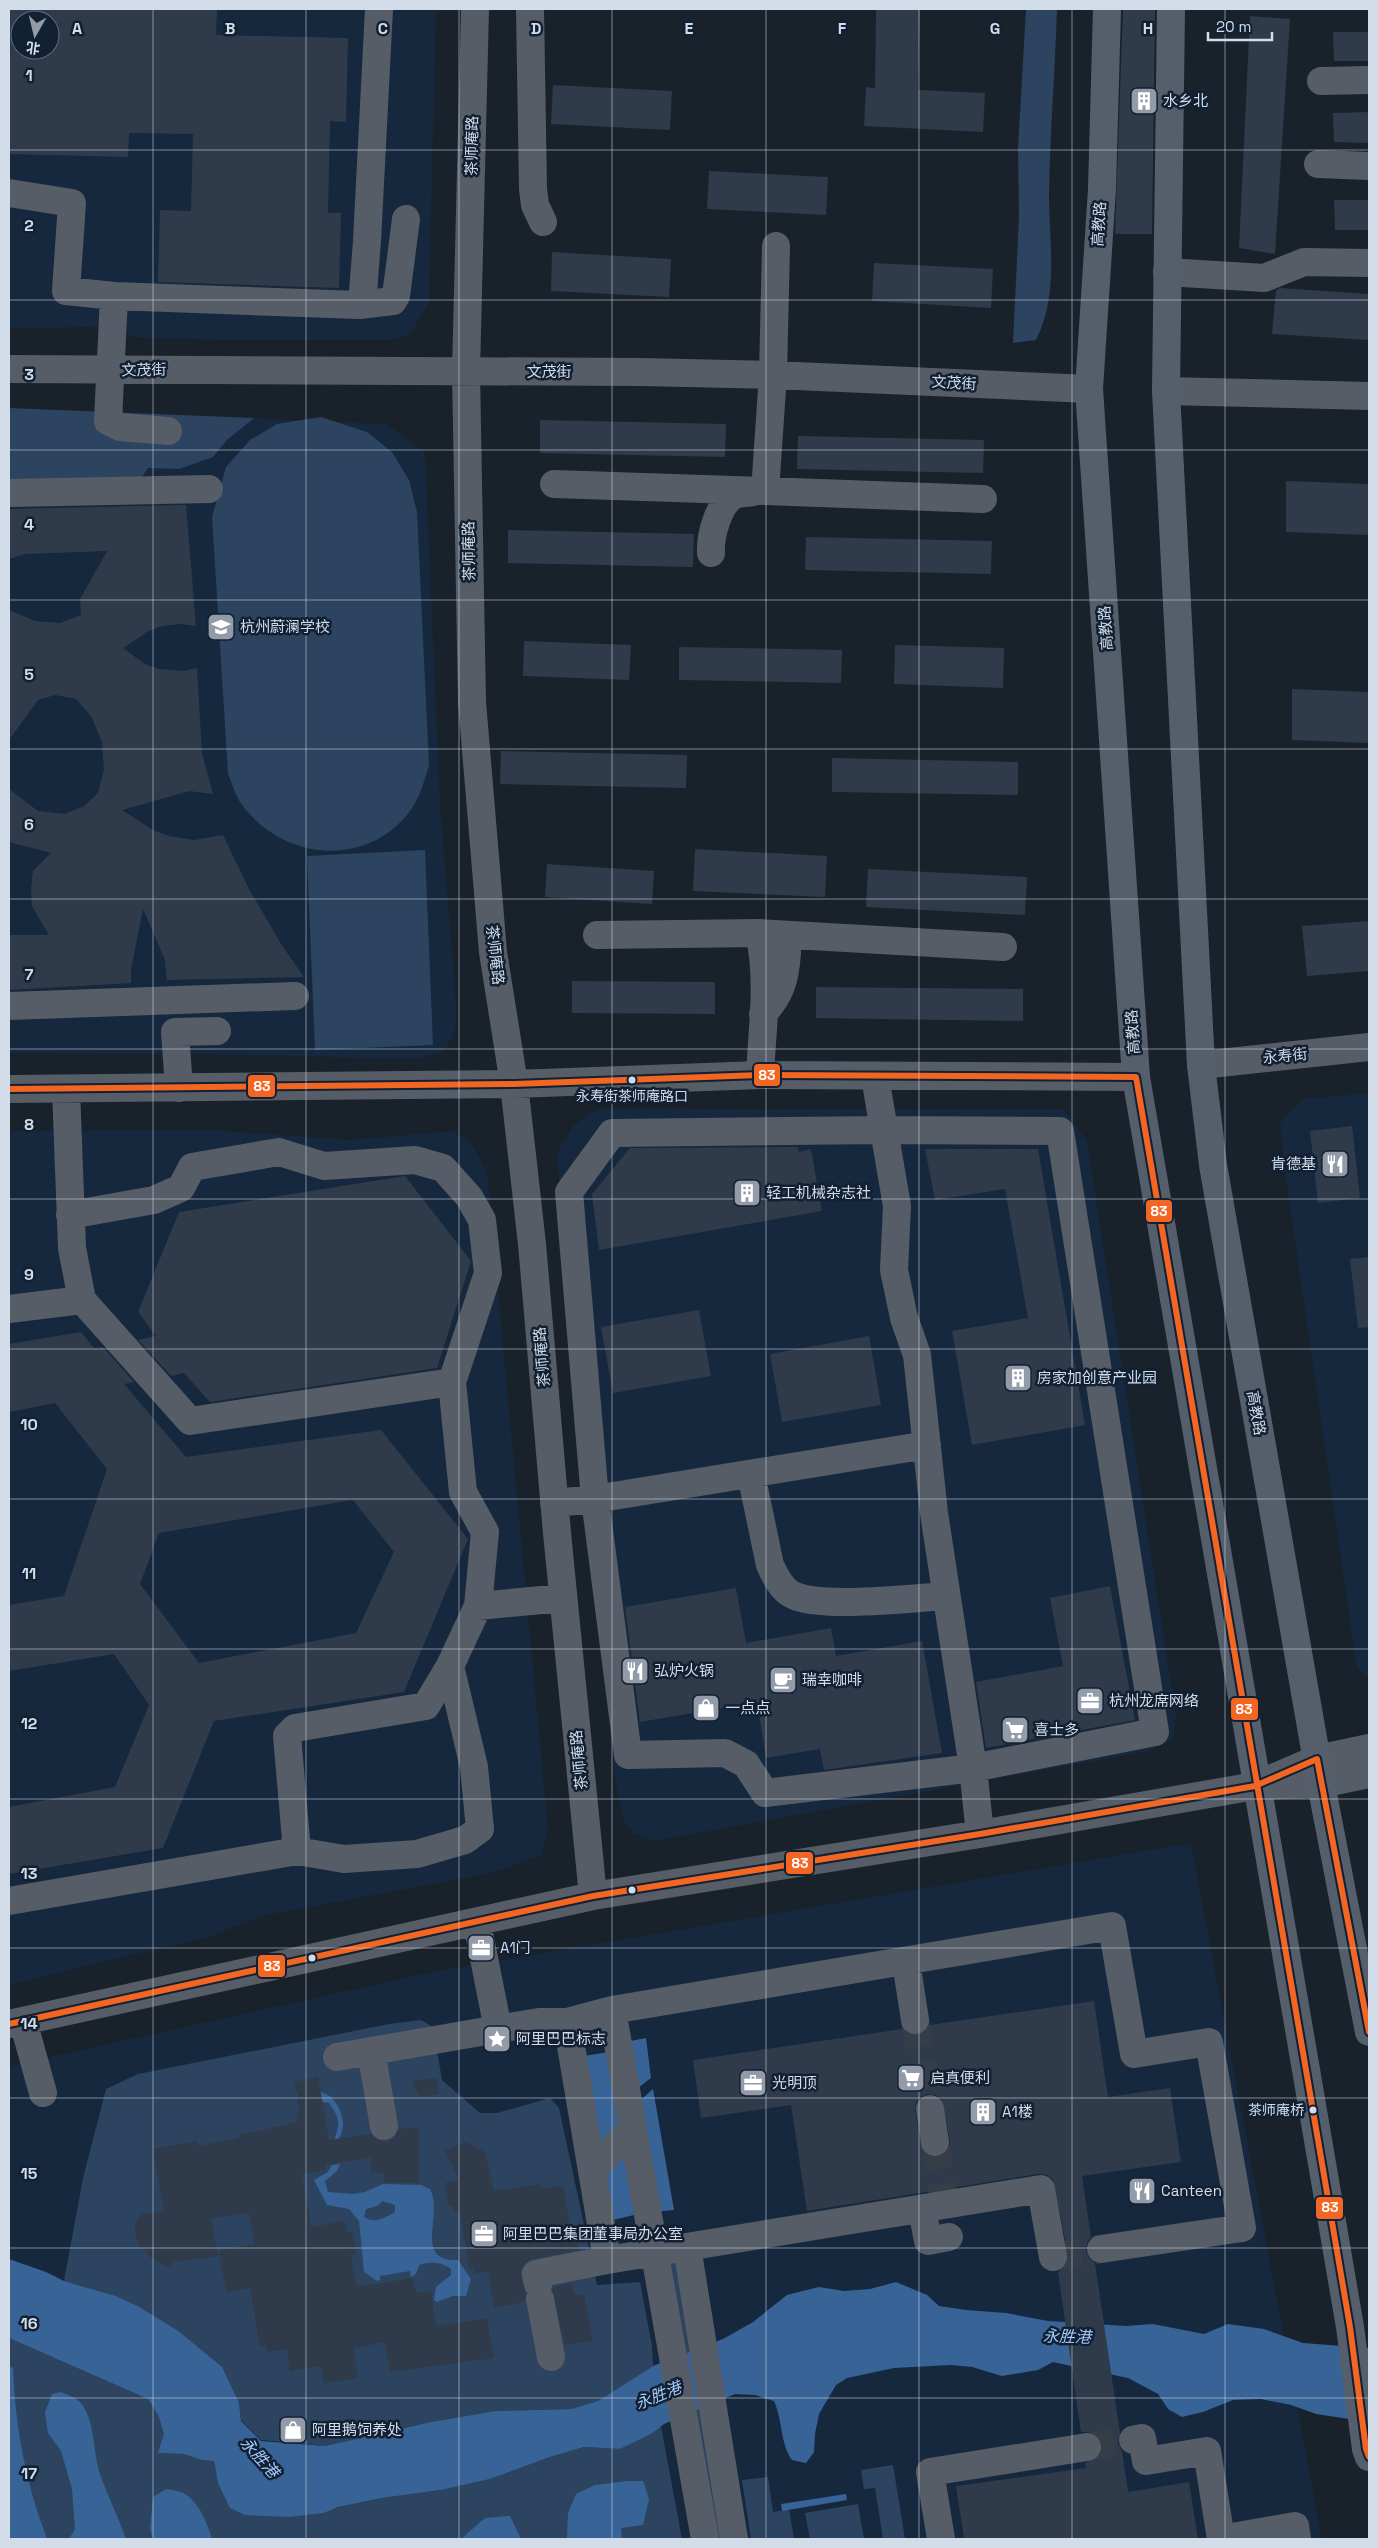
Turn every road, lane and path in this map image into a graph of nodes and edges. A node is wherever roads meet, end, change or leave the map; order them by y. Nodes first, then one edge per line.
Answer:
1 (379, 9) edge
2 (475, 9) edge
3 (530, 9) edge
4 (1106, 9) edge
5 (1171, 9) edge
6 (1321, 80) dead end
7 (1369, 80) edge
8 (1318, 164) dead end
9 (1369, 166) edge
10 (9, 193) edge
11 (406, 219) dead end
12 (542, 222) dead end
13 (776, 246) dead end
14 (1369, 263) edge
15 (1167, 272) junction
16 (114, 296) junction
17 (359, 305) junction
18 (9, 370) edge
19 (109, 370) junction
20 (466, 372) junction
21 (772, 375) junction
22 (1089, 389) junction
23 (1166, 391) junction
24 (1369, 396) edge
25 (168, 431) dead end
26 (554, 484) dead end
27 (209, 488) dead end
28 (765, 491) junction
29 (9, 493) edge
30 (984, 499) dead end
31 (711, 553) dead end
32 (759, 933) junction
33 (597, 935) dead end
34 (1003, 947) dead end
35 (787, 954) dead end
36 (295, 996) dead end
37 (175, 1000) junction
38 (9, 1006) edge
39 (762, 1015) junction
40 (217, 1031) dead end
41 (174, 1032) junction
42 (1369, 1048) edge
43 (1201, 1065) junction
44 (760, 1075) junction
45 (1136, 1076) junction
46 (875, 1077) junction
47 (514, 1084) junction
48 (179, 1088) junction
49 (9, 1089) edge
50 (66, 1089) junction
51 (884, 1130) junction
52 (70, 1215) junction
53 (82, 1300) junction
54 (9, 1309) edge
55 (452, 1382) junction
56 (927, 1445) junction
57 (751, 1474) junction
58 (595, 1499) junction
59 (554, 1503) junction
60 (946, 1596) junction
61 (563, 1598) junction
62 (478, 1606) junction
63 (450, 1666) junction
64 (1369, 1748) edge
65 (973, 1768) junction
66 (1319, 1772) junction
67 (1369, 1774) edge
68 (1256, 1786) junction
69 (980, 1834) junction
70 (297, 1851) junction
71 (593, 1896) junction
72 (9, 1901) edge
73 (477, 1923) junction
74 (906, 1962) junction
75 (612, 2010) junction
76 (915, 2020) tunnel mouth
77 (567, 2022) junction
78 (16, 2023) edge
79 (498, 2029) junction
80 (1369, 2032) edge
81 (371, 2051) junction
82 (337, 2057) dead end
83 (44, 2093) dead end
84 (930, 2109) tunnel mouth
85 (384, 2126) dead end
86 (633, 2126) junction
87 (935, 2142) tunnel mouth
88 (592, 2172) junction
89 (937, 2204) junction
90 (949, 2237) dead end
91 (687, 2247) junction
92 (1100, 2249) tunnel mouth
93 (656, 2252) junction
94 (1053, 2256) dead end
95 (607, 2260) junction
96 (551, 2357) dead end
97 (1133, 2440) dead end
98 (1087, 2447) tunnel mouth
99 (1368, 2453) edge
100 (705, 2539) edge
101 (734, 2539) edge
102 (940, 2539) edge
103 (1297, 2539) edge

1 - 17 street
2 - 20 street, 茶师庵路
3 - 12 street
4 - 22 main road, 高教路
5 - 15 main road, 高教路
6 - 7 street
8 - 9 street
10 - 16 street
11 - 17 street
13 - 21 street
14 - 15 street
15 - 23 main road, 高教路
16 - 17 street
16 - 19 street
18 - 19 street, 文茂街
19 - 20 street, 文茂街
19 - 25 street
20 - 21 street, 文茂街
20 - 47 street, 茶师庵路
21 - 22 street, 文茂街
21 - 28 street
22 - 45 main road, 高教路
23 - 24 street
23 - 43 main road, 高教路
26 - 28 street
27 - 29 street
28 - 30 street
28 - 31 street
32 - 33 street
32 - 34 street
32 - 39 street
35 - 39 street
36 - 37 street
37 - 38 street
37 - 41 street
39 - 44 street
40 - 41 street
41 - 48 street
42 - 43 street, 永寿街
43 - 66 main road, 高教路
44 - 46 street
44 - 47 street
45 - 46 street
45 - 68 main road, 高教路
46 - 51 street
47 - 48 street
47 - 59 street, 茶师庵路
48 - 50 street
49 - 50 street
50 - 52 street
51 - 56 street
51 - 58 street
51 - 65 street
52 - 53 street
52 - 55 street
53 - 54 street
53 - 55 street
55 - 62 street
56 - 57 street
56 - 60 street
57 - 58 street
57 - 60 street
58 - 59 street
58 - 65 street
59 - 61 street, 茶师庵路
60 - 65 street
61 - 62 street
61 - 71 street, 茶师庵路
62 - 63 street
63 - 70 street
63 - 70 street
64 - 66 street
65 - 69 street
66 - 67 street
66 - 68 street
66 - 80 main road, 高教路
68 - 69 street
68 - 99 main road, 高教路
69 - 71 street
70 - 72 street
71 - 73 street
73 - 78 street
73 - 79 street
74 - 75 street
74 - 76 street
74 - 92 street
75 - 77 street
75 - 86 street
77 - 79 street
77 - 88 street
78 - 83 street
79 - 81 street
81 - 82 street
81 - 85 street
84 - 87 street
86 - 88 street
86 - 93 street
88 - 95 street
89 - 90 street
89 - 91 street
89 - 94 street
91 - 93 street
91 - 101 street
93 - 95 street
93 - 100 street
95 - 96 street
97 - 103 street
98 - 102 street

